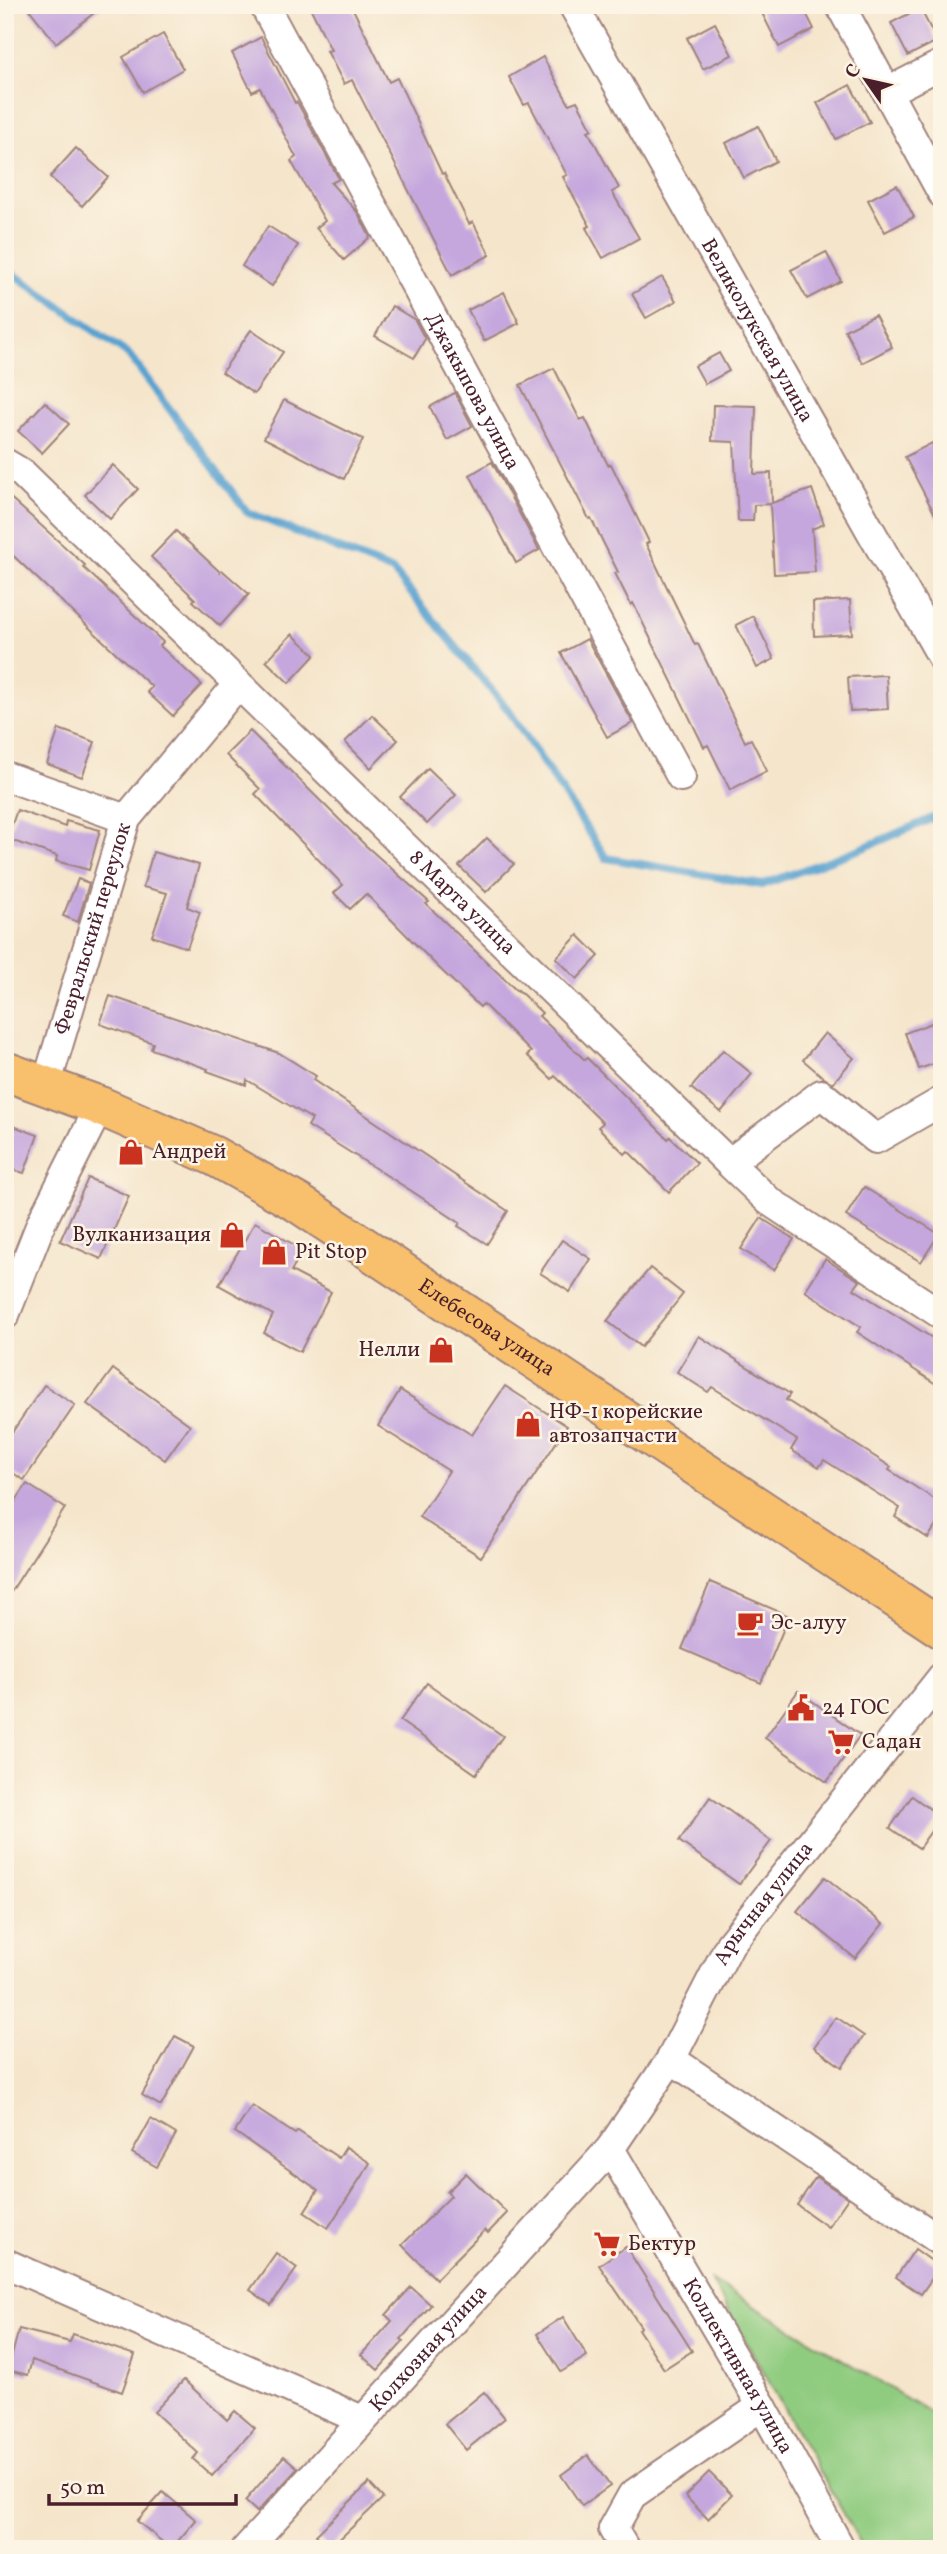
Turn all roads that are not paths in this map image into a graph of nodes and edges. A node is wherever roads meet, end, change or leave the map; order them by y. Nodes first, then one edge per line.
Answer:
1 (264, 5) edge
2 (573, 5) edge
3 (840, 5) edge
4 (942, 64) edge
5 (887, 92) junction
6 (942, 193) edge
7 (5, 463) edge
8 (942, 657) edge
9 (238, 684) junction
10 (5, 776) edge
11 (681, 777) dead end
12 (126, 819) junction
13 (5, 1071) edge
14 (46, 1086) junction
15 (942, 1101) edge
16 (100, 1106) junction
17 (729, 1163) junction
18 (5, 1315) edge
19 (942, 1315) edge
20 (942, 1629) edge
21 (942, 1676) edge
22 (671, 2059) junction
23 (610, 2149) junction
24 (942, 2242) edge
25 (5, 2263) edge
26 (762, 2406) junction
27 (362, 2420) junction
28 (246, 2549) edge
29 (625, 2549) edge
30 (841, 2549) edge

1 - 11 street, Джакыпова улица
2 - 8 street, Великолукская улица
3 - 5 street
4 - 5 street
5 - 6 street
7 - 9 street, 8 Марта улица
9 - 12 street, Февральский переулок
9 - 17 street, 8 Марта улица
10 - 12 street
12 - 14 street, Февральский переулок
13 - 14 main road, Елебесова улица
14 - 16 main road, Елебесова улица
15 - 17 street
16 - 18 street
16 - 20 main road, Елебесова улица
17 - 19 street, 8 Марта улица
21 - 22 street, Арычная улица
22 - 23 street, Арычная улица
22 - 24 street
23 - 26 street, Коллективная улица
23 - 27 street, Колхозная улица
25 - 27 street
26 - 29 street
26 - 30 street, Коллективная улица
27 - 28 street, Колхозная улица

